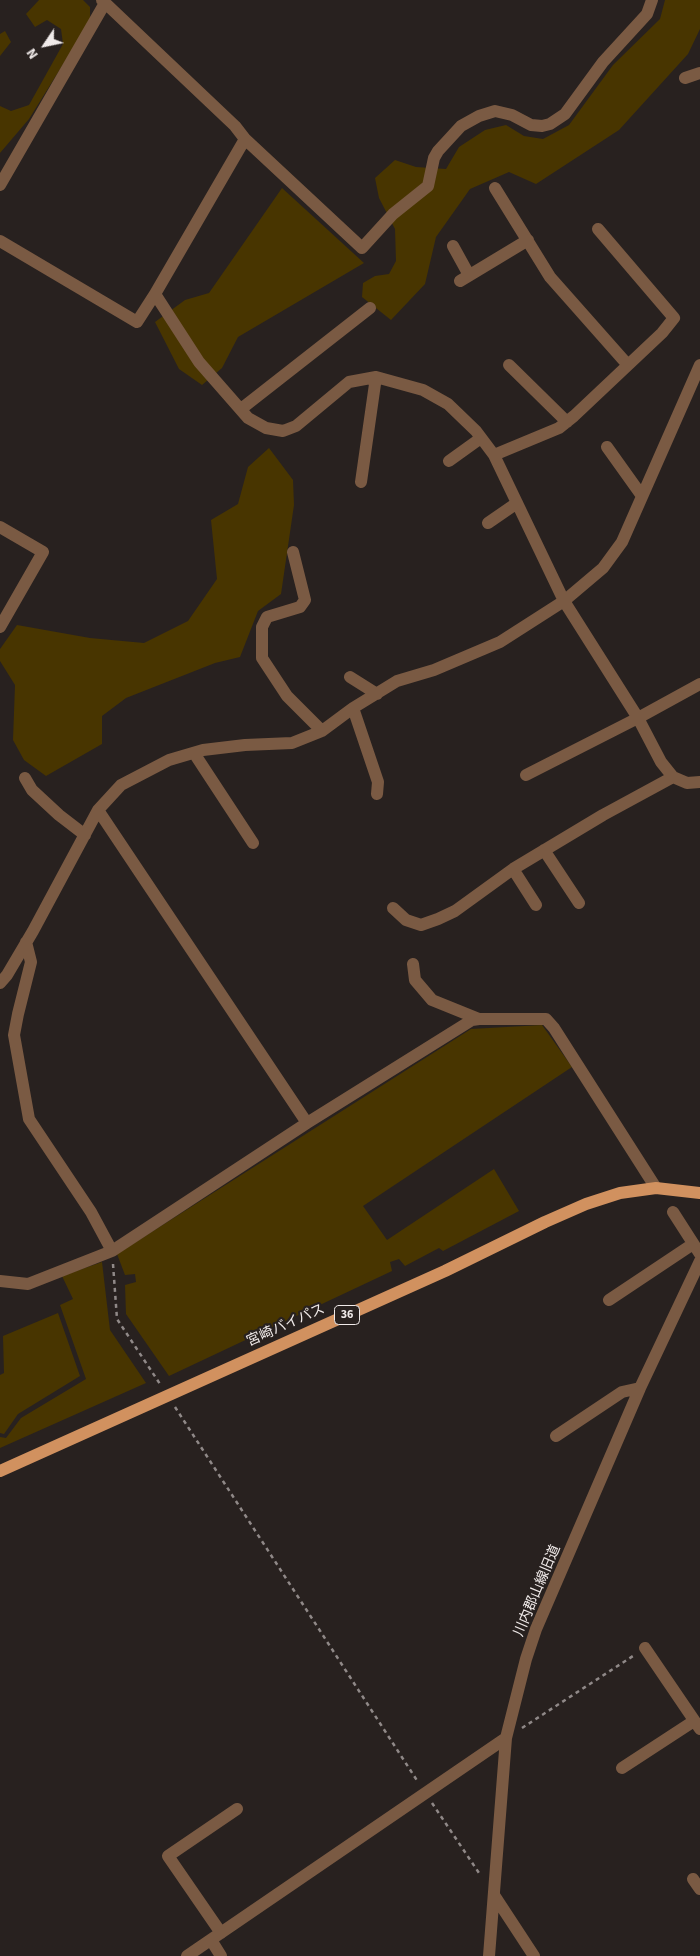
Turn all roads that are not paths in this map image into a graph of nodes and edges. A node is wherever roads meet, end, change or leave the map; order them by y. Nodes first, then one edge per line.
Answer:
1 (652, 0) edge
2 (103, 2) edge
3 (700, 73) edge
4 (685, 78) dead end
5 (245, 139) junction
6 (0, 185) edge
7 (495, 188) dead end
8 (598, 229) dead end
9 (528, 240) junction
10 (0, 242) edge
11 (453, 246) dead end
12 (155, 294) junction
13 (370, 308) dead end
14 (627, 364) junction
15 (509, 365) dead end
16 (700, 365) edge
17 (376, 377) junction
18 (241, 409) junction
19 (566, 422) junction
20 (481, 438) junction
21 (607, 447) dead end
22 (494, 455) junction
23 (449, 461) dead end
24 (360, 482) dead end
25 (642, 496) junction
26 (517, 503) junction
27 (488, 523) dead end
28 (0, 527) edge
29 (294, 552) dead end
30 (564, 601) junction
31 (0, 627) edge
32 (350, 677) dead end
33 (700, 684) edge
34 (377, 694) junction
35 (353, 708) junction
36 (638, 718) junction
37 (322, 731) junction
38 (194, 753) junction
39 (526, 775) dead end
40 (25, 778) dead end
41 (673, 778) junction
42 (700, 782) edge
43 (377, 794) dead end
44 (98, 810) junction
45 (84, 835) junction
46 (253, 843) dead end
47 (544, 850) junction
48 (513, 869) junction
49 (579, 903) dead end
50 (536, 905) dead end
51 (393, 908) dead end
52 (26, 942) junction
53 (413, 964) dead end
54 (0, 983) edge
55 (479, 1019) junction
56 (307, 1123) junction
57 (656, 1188) junction
58 (700, 1193) edge
59 (673, 1212) dead end
60 (697, 1249) edge
61 (112, 1250) junction
62 (700, 1261) edge
63 (0, 1281) edge
64 (609, 1300) dead end
65 (640, 1388) junction
66 (556, 1436) dead end
67 (0, 1470) edge
68 (645, 1648) road end
69 (697, 1725) edge
70 (506, 1738) junction
71 (622, 1768) dead end
72 (237, 1809) dead end
73 (494, 1895) junction
74 (216, 1937) junction
75 (187, 1956) edge
76 (222, 1956) edge
77 (489, 1956) edge
78 (534, 1956) edge

1 - 5 street
2 - 5 street
2 - 6 street
3 - 4 street
5 - 12 street
7 - 9 street
8 - 14 street
9 - 11 street
9 - 14 street
10 - 12 street
12 - 18 street
13 - 18 street
14 - 19 street
15 - 19 street
16 - 25 street
17 - 18 street
17 - 20 street
17 - 24 street
19 - 22 street
20 - 22 street
20 - 23 street
21 - 25 street
22 - 26 street
25 - 30 street
26 - 27 street
26 - 30 street
28 - 31 street
29 - 37 street
30 - 34 street
30 - 36 street
32 - 34 street
33 - 36 street
34 - 35 street
35 - 37 street
35 - 43 street
36 - 39 street
36 - 41 street
37 - 38 street
38 - 44 street
38 - 46 street
40 - 45 street
41 - 42 street
41 - 47 street
44 - 45 street
44 - 56 street
45 - 52 street
47 - 48 street
47 - 49 street
48 - 50 street
48 - 51 street
52 - 54 street
52 - 61 street
53 - 55 street
55 - 56 street
55 - 57 street
56 - 61 street
57 - 58 main road, 宮崎バイパス / 36
57 - 67 main road, 宮崎バイパス / 36
59 - 60 street
60 - 64 street
61 - 63 street
62 - 65 street, 川内郡山線旧道
65 - 66 street
65 - 70 street, 川内郡山線旧道
68 - 69 street
69 - 71 street
70 - 73 street, 川内郡山線旧道
70 - 74 street
72 - 74 street
73 - 77 street, 川内郡山線旧道
73 - 78 street
74 - 75 street
74 - 76 street

